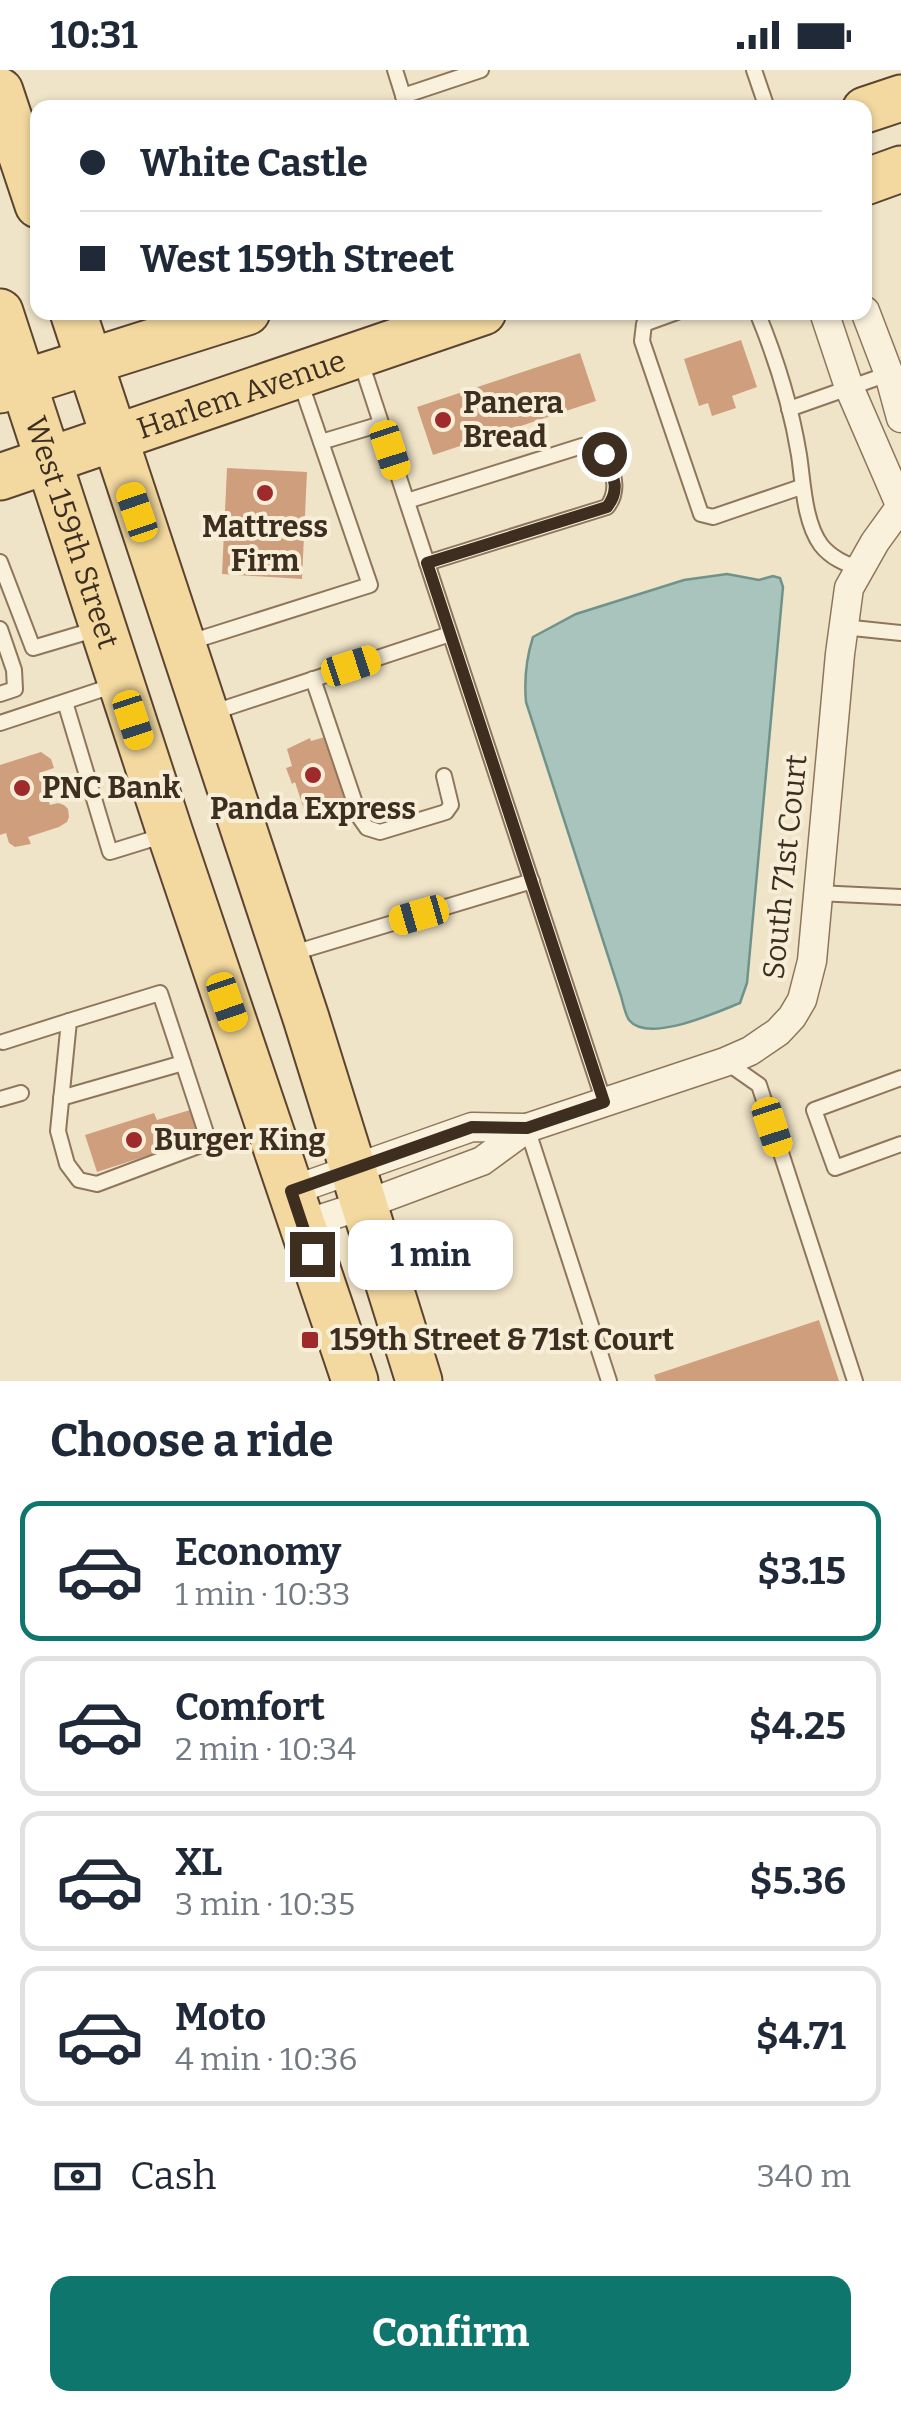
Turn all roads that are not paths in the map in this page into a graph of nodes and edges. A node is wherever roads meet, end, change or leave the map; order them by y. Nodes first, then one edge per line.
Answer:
1 (394, 70) edge
2 (480, 70) edge
3 (754, 70) edge
4 (0, 91) edge
5 (901, 98) edge
6 (404, 100) edge
7 (410, 100) edge
8 (764, 100) edge
9 (872, 108) edge
10 (901, 170) edge
11 (872, 180) edge
12 (30, 181) edge
13 (0, 312) edge
14 (76, 320) edge
15 (221, 320) edge
16 (460, 320) edge
17 (655, 320) edge
18 (760, 320) edge
19 (827, 320) edge
20 (870, 320) edge
21 (358, 355) junction
22 (89, 362) junction
23 (895, 371) edge
24 (298, 376) junction
25 (11, 386) edge
26 (849, 387) junction
27 (789, 408) junction
28 (901, 418) edge
29 (381, 424) junction
30 (113, 439) junction
31 (321, 442) junction
32 (48, 462) junction
33 (0, 477) edge
34 (802, 487) junction
35 (407, 501) junction
36 (901, 507) edge
37 (0, 562) edge
38 (427, 563) junction
39 (860, 569) junction
40 (102, 627) junction
41 (844, 627) junction
42 (0, 629) edge
43 (901, 633) edge
44 (450, 634) junction
45 (181, 644) junction
46 (313, 679) junction
47 (121, 683) junction
48 (0, 694) edge
49 (65, 702) junction
50 (204, 715) junction
51 (0, 723) edge
52 (444, 776) dead end
53 (170, 833) junction
54 (532, 881) junction
55 (817, 892) junction
56 (901, 897) edge
57 (284, 955) junction
58 (69, 1021) junction
59 (1, 1034) edge
60 (725, 1062) junction
61 (183, 1063) junction
62 (901, 1078) edge
63 (20, 1093) dead end
64 (61, 1098) junction
65 (0, 1100) edge
66 (604, 1102) junction
67 (527, 1128) junction
68 (901, 1144) edge
69 (359, 1187) junction
70 (296, 1208) junction
71 (355, 1381) edge
72 (420, 1381) edge
73 (609, 1381) edge
74 (855, 1381) edge

1 - 6 lane
2 - 7 lane
3 - 8 lane
4 - 12 main road
5 - 9 main road
10 - 11 main road
13 - 25 main road, West 159th Street
14 - 22 main road
15 - 22 main road
16 - 21 main road, Harlem Avenue
17 - 34 lane
18 - 27 lane
19 - 26 street
20 - 23 street
21 - 24 main road, Harlem Avenue
21 - 29 lane
22 - 25 main road
22 - 30 main road
23 - 26 lane
23 - 28 street
24 - 30 main road, Harlem Avenue
24 - 31 lane
25 - 32 main road, West 159th Street
26 - 27 lane
26 - 36 street
27 - 34 lane
29 - 31 lane
29 - 35 lane
30 - 32 main road, Harlem Avenue
30 - 45 main road
31 - 45 lane
32 - 33 main road, Harlem Avenue
32 - 40 main road, West 159th Street
34 - 39 lane
35 - 38 lane
35 - 38 lane
36 - 39 street, South 71st Court
37 - 40 lane
38 - 44 lane
39 - 41 street, South 71st Court
40 - 47 main road, West 159th Street
41 - 43 lane
41 - 55 street, South 71st Court
42 - 48 lane
44 - 46 lane
44 - 54 lane
45 - 50 main road
46 - 50 lane
46 - 52 lane
47 - 49 lane
47 - 53 main road, West 159th Street
49 - 51 lane
49 - 53 lane
50 - 57 main road
53 - 70 main road, West 159th Street
54 - 57 lane
54 - 66 lane
55 - 56 lane
55 - 60 street, South 71st Court
57 - 69 main road
58 - 59 lane
58 - 61 lane
58 - 64 lane
60 - 66 street, South 71st Court
60 - 74 lane
61 - 64 lane
61 - 64 lane
62 - 68 lane
63 - 65 lane
66 - 67 street, South 71st Court
67 - 69 street, South 71st Court
67 - 73 lane
69 - 70 street, South 71st Court
69 - 72 main road
70 - 71 main road, West 159th Street

